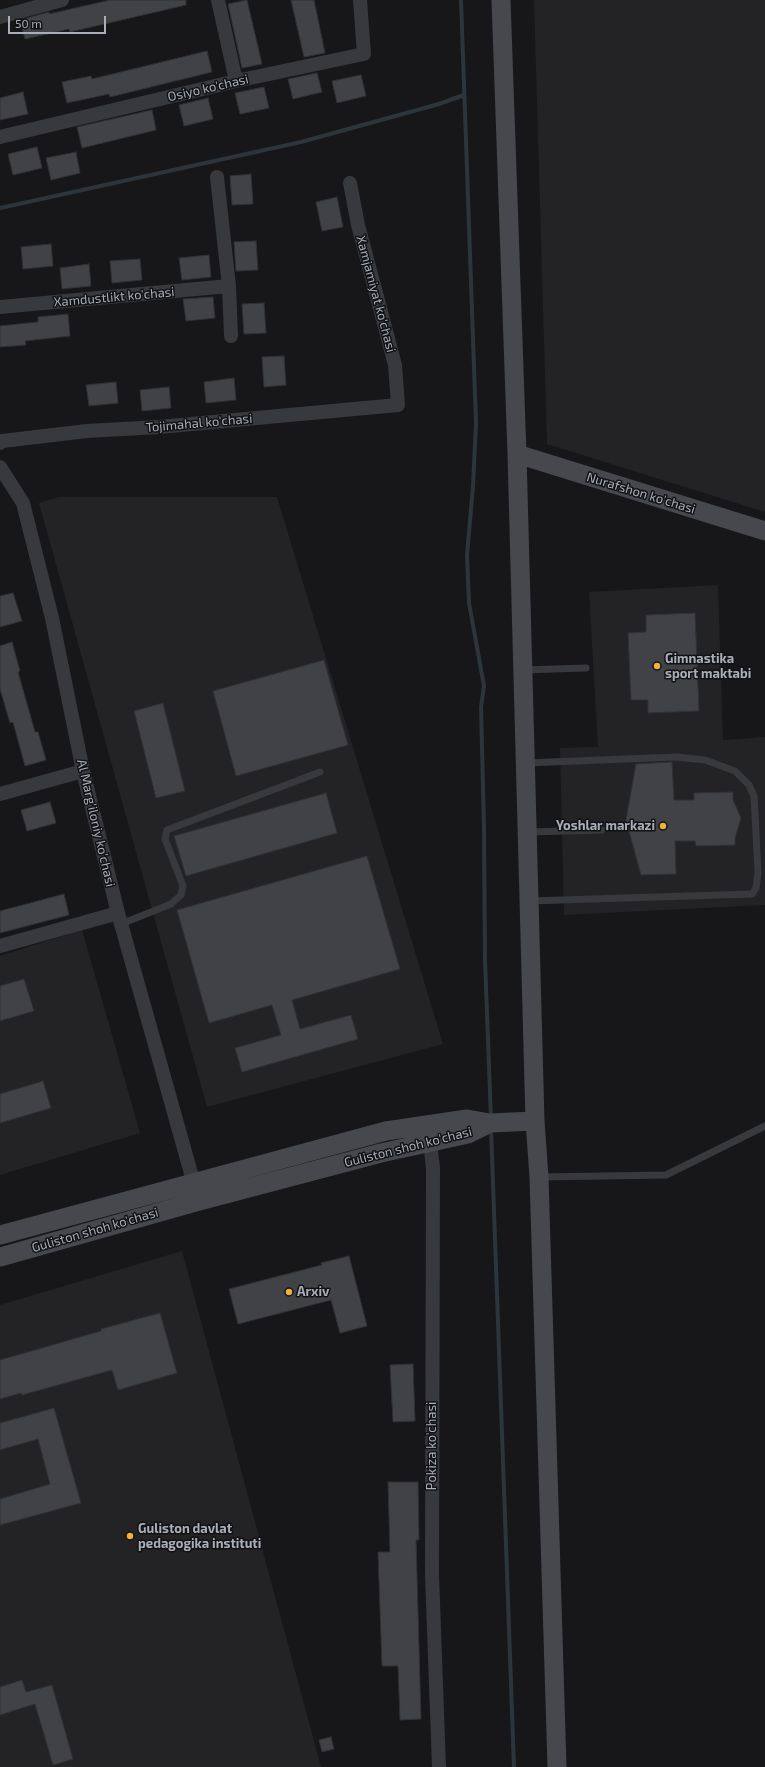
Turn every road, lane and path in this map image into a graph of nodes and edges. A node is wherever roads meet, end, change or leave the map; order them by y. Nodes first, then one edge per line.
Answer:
1 (62, 0) edge
2 (218, 0) edge
3 (360, 0) edge
4 (501, 0) edge
5 (0, 16) edge
6 (236, 81) junction
7 (0, 137) edge
8 (217, 177) dead end
9 (350, 183) dead end
10 (229, 286) junction
11 (0, 307) edge
12 (231, 336) dead end
13 (398, 405) joint
14 (0, 443) edge
15 (517, 454) junction
16 (0, 467) edge
17 (765, 531) edge
18 (586, 668) dead end
19 (523, 670) junction
20 (526, 763) junction
21 (83, 771) junction
22 (320, 772) dead end
23 (0, 794) edge
24 (602, 830) dead end
25 (527, 832) junction
26 (529, 901) junction
27 (119, 918) junction
28 (0, 946) edge
29 (529, 1121) junction
30 (765, 1126) edge
31 (429, 1133) junction
32 (539, 1177) junction
33 (193, 1182) junction
34 (199, 1200) junction
35 (0, 1235) edge
36 (0, 1257) edge
37 (439, 1767) edge
38 (557, 1767) edge

1 - 5 street
2 - 6 street
3 - 6 street, Osiyo ko'chasi
4 - 15 main road
6 - 7 street, Osiyo ko'chasi
8 - 10 street
9 - 13 street, Xamjamiyat ko'chasi
10 - 11 street, Xamdustlikt ko'chasi
10 - 12 street
13 - 14 street, Tojimahal ko'chasi
15 - 17 main road, Nurafshon ko'chasi
15 - 19 main road
16 - 21 street, Al Marg'iloniy ko'chasi
18 - 19 lane
19 - 20 main road
20 - 25 main road
20 - 26 lane
21 - 23 street
21 - 27 street, Al Marg'iloniy ko'chasi
22 - 27 lane
24 - 25 lane
25 - 26 main road
26 - 29 main road
27 - 28 street
27 - 33 street, Al Marg'iloniy ko'chasi
29 - 31 main road, Guliston shoh ko'chasi
29 - 32 main road
30 - 32 lane
31 - 33 main road, Guliston shoh ko'chasi
31 - 34 main road, Guliston shoh ko'chasi
31 - 37 street, Pokiza ko'chasi
32 - 38 main road
33 - 34 street, Al Marg'iloniy ko'chasi
33 - 35 main road, Guliston shoh ko'chasi
34 - 36 main road, Guliston shoh ko'chasi

